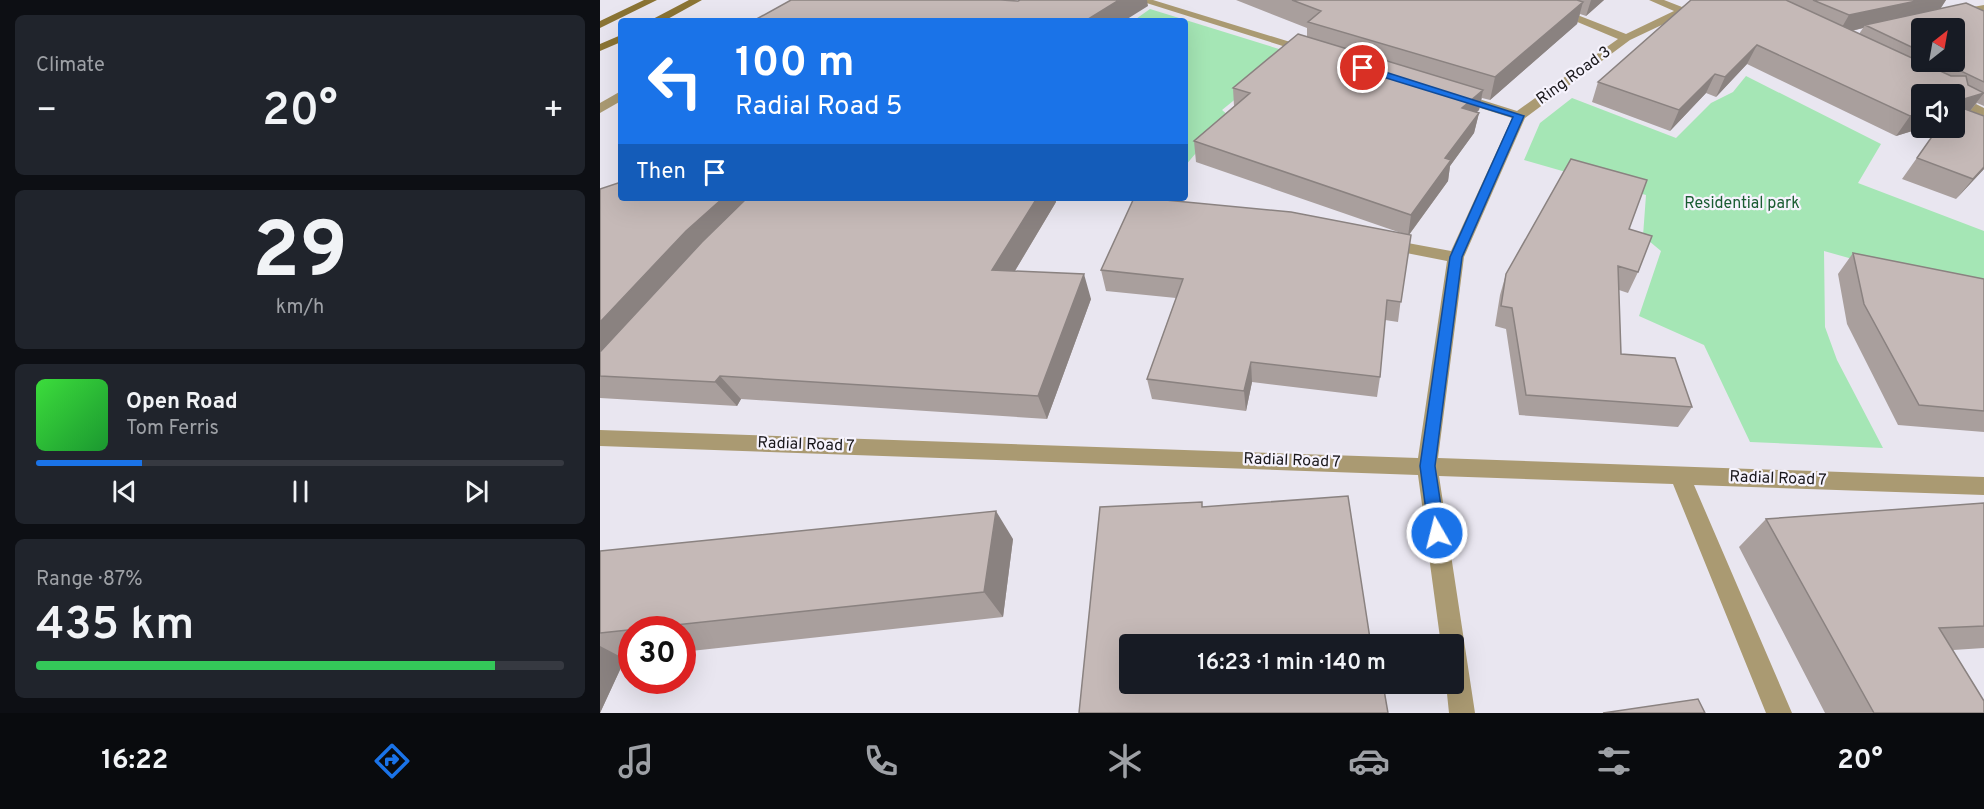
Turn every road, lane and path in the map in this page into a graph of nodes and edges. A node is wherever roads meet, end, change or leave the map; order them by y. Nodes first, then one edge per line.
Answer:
1 (652, 0) edge
2 (697, 0) edge
3 (1142, 0) edge
4 (1530, 0) edge
5 (1654, 0) edge
6 (1699, 0) edge
7 (1984, 8) edge
8 (1683, 11) junction
9 (1944, 15) edge
10 (661, 18) edge
11 (600, 25) edge
12 (1626, 38) junction
13 (618, 39) edge
14 (600, 48) edge
15 (1324, 56) edge
16 (1450, 95) edge
17 (618, 97) edge
18 (1965, 104) edge
19 (600, 109) edge
20 (1984, 113) edge
21 (1519, 116) junction
22 (1376, 242) edge
23 (1456, 257) junction
24 (600, 438) edge
25 (1427, 466) junction
26 (1680, 475) junction
27 (1984, 486) edge
28 (1451, 634) edge
29 (1460, 694) edge
30 (1462, 713) edge
31 (1779, 713) edge

1 - 11 main road
2 - 10 main road
3 - 15 street
4 - 12 street
5 - 8 street
6 - 8 street, Ring Road 3
7 - 9 street
8 - 12 street, Ring Road 3
12 - 21 street, Ring Road 3
13 - 14 main road
16 - 21 street
17 - 19 street
18 - 20 street
21 - 23 street, Ring Road 3
22 - 23 street
23 - 25 street, Ring Road 3
24 - 25 street, Radial Road 7
25 - 26 street, Radial Road 7
25 - 28 street, Ring Road 3
26 - 27 street, Radial Road 7
26 - 31 street
29 - 30 street

